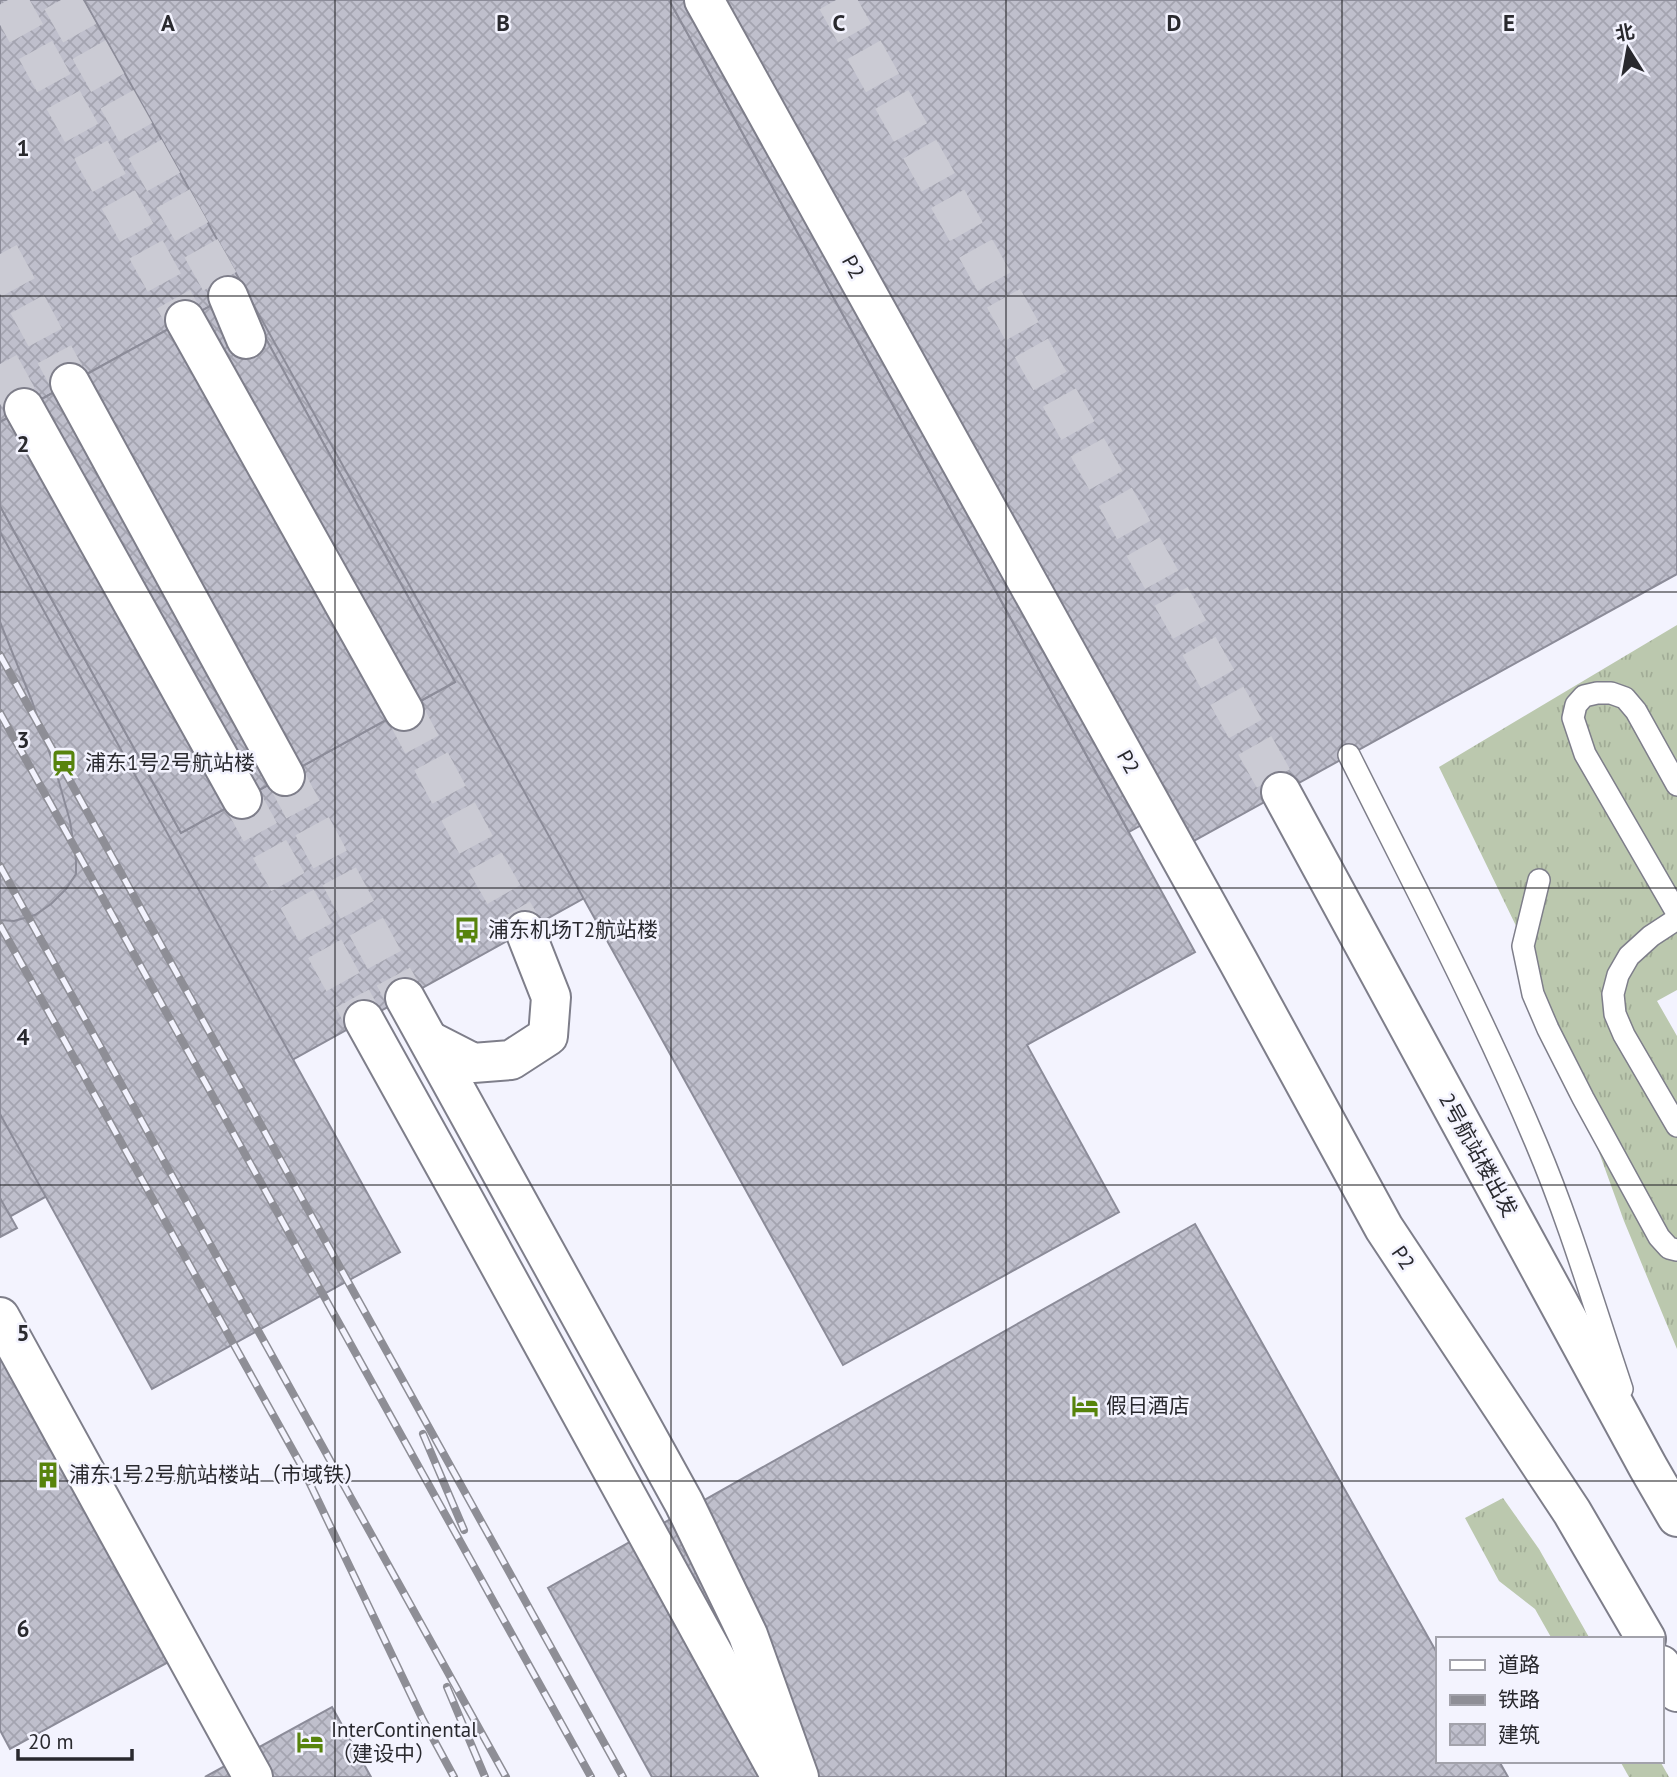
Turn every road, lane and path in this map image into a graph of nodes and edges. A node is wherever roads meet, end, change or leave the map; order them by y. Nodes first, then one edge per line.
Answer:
1 (704, 0) edge
2 (228, 296) tunnel mouth
3 (185, 320) tunnel mouth
4 (246, 339) dead end
5 (70, 383) tunnel mouth
6 (24, 408) tunnel mouth
7 (404, 711) tunnel mouth
8 (1349, 755) dead end
9 (285, 776) tunnel mouth
10 (1677, 785) edge
11 (1281, 792) tunnel mouth
12 (242, 799) tunnel mouth
13 (1539, 880) dead end
14 (1677, 916) edge
15 (525, 931) tunnel mouth
16 (405, 998) tunnel mouth
17 (364, 1020) tunnel mouth
18 (430, 1041) junction
19 (1677, 1126) edge
20 (1677, 1250) edge
21 (0, 1317) edge
22 (1648, 1467) junction
23 (1677, 1517) edge
24 (1645, 1637) edge
25 (1663, 1668) edge
26 (1677, 1692) edge
27 (253, 1777) edge
28 (781, 1777) edge
29 (799, 1777) edge

1 - 24 main road, P2
2 - 4 main road
3 - 7 main road
5 - 9 main road
6 - 12 main road
8 - 22 lane
10 - 14 lane
11 - 22 main road, 2号航站楼出发
13 - 20 lane
14 - 19 lane
15 - 18 main road
16 - 18 main road
17 - 28 main road
18 - 29 main road
21 - 27 main road
22 - 23 main road, 2号航站楼出发
25 - 26 main road

